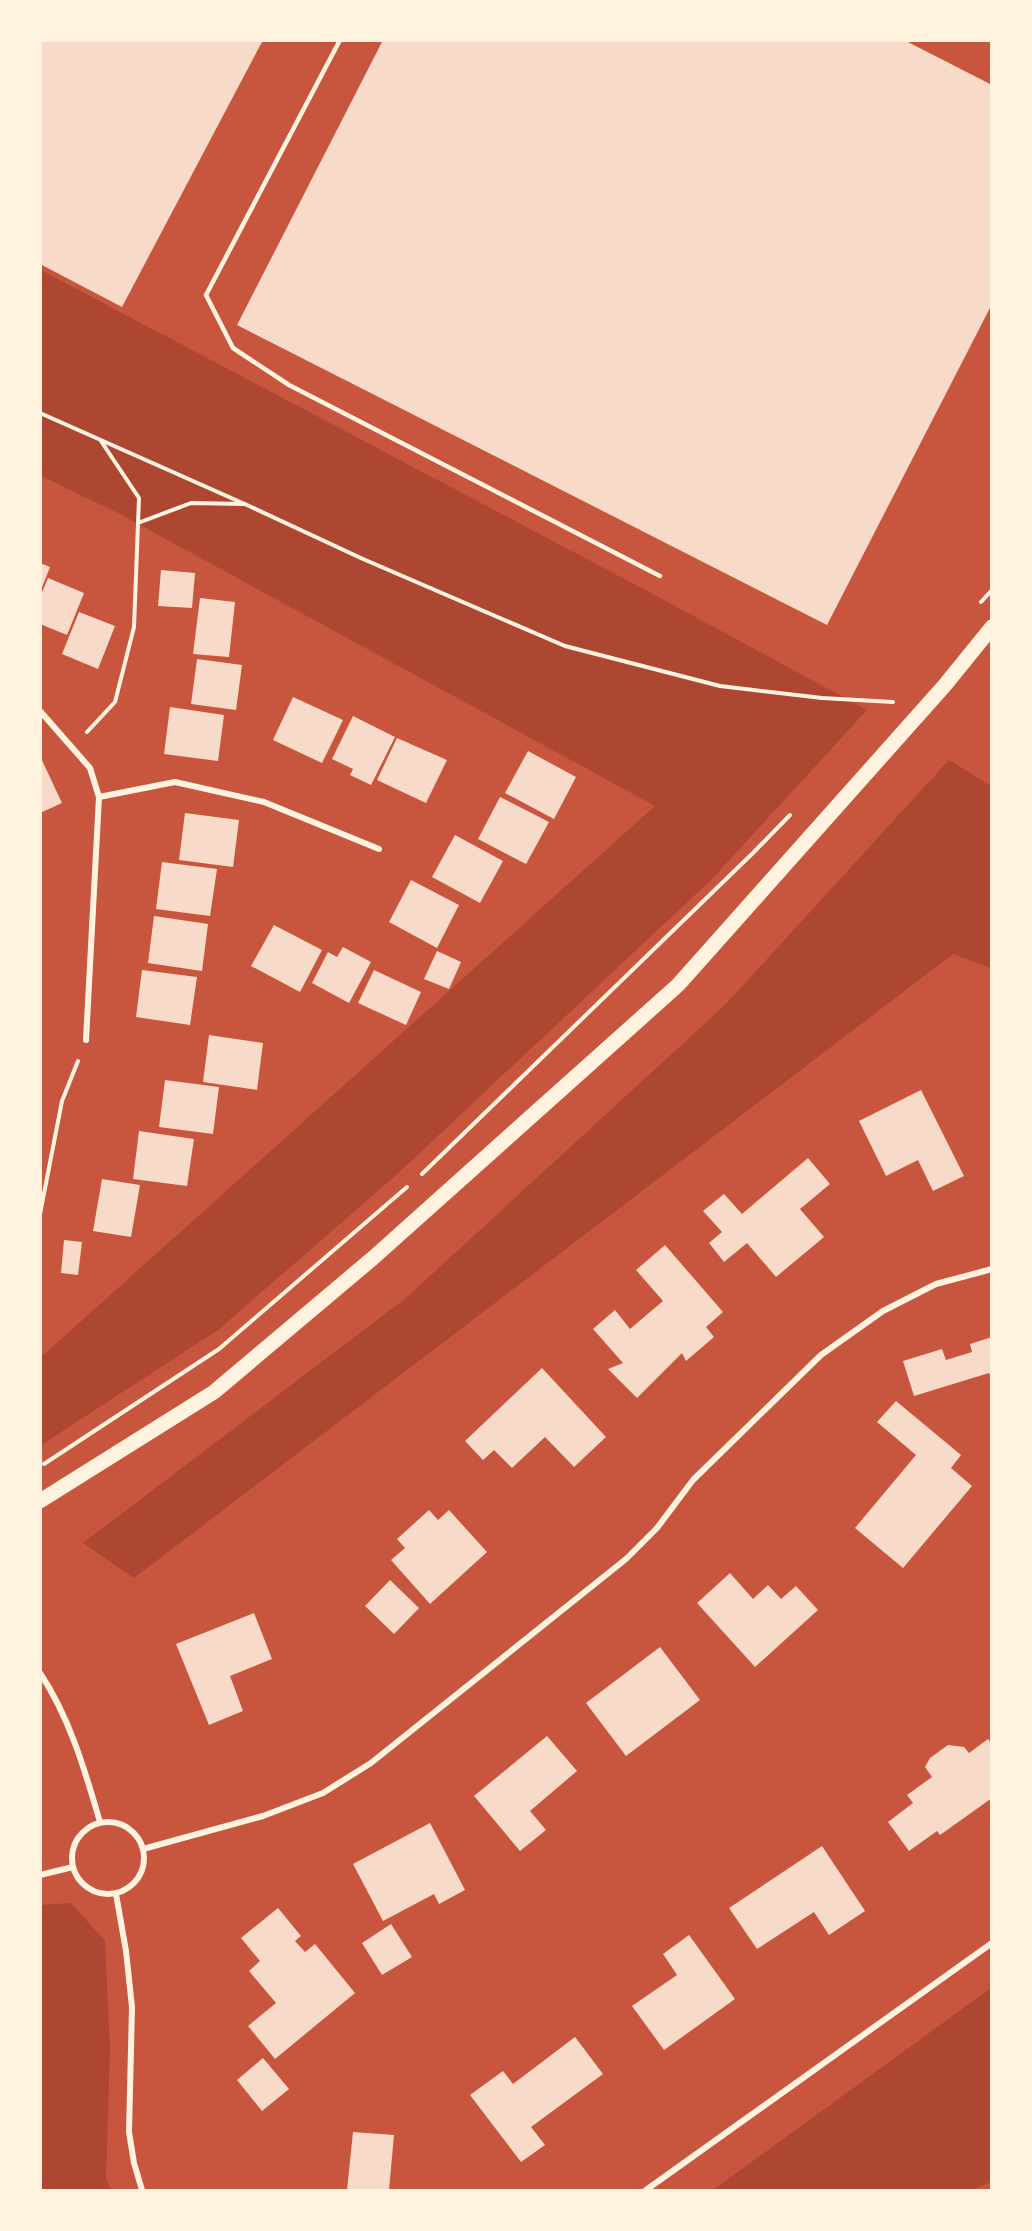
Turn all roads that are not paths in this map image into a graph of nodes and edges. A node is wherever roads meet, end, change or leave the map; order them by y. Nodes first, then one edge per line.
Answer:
1 (340, 40) edge
2 (660, 576) dead end
3 (992, 627) edge
4 (40, 711) edge
5 (99, 797) junction
6 (379, 849) dead end
7 (86, 1040) road end
8 (992, 1269) edge
9 (40, 1501) edge
10 (40, 1673) edge
11 (100, 1822) junction
12 (143, 1849) junction
13 (73, 1867) junction
14 (40, 1875) edge
15 (116, 1894) junction
16 (992, 1943) edge
17 (142, 2190) edge
18 (646, 2190) edge

1 - 2 lane
3 - 9 main road
4 - 5 street
5 - 6 street
5 - 7 street
8 - 12 street
10 - 11 street
11 - 12 street
11 - 13 street
12 - 15 street
13 - 14 street
13 - 15 street
15 - 17 street
16 - 18 street

